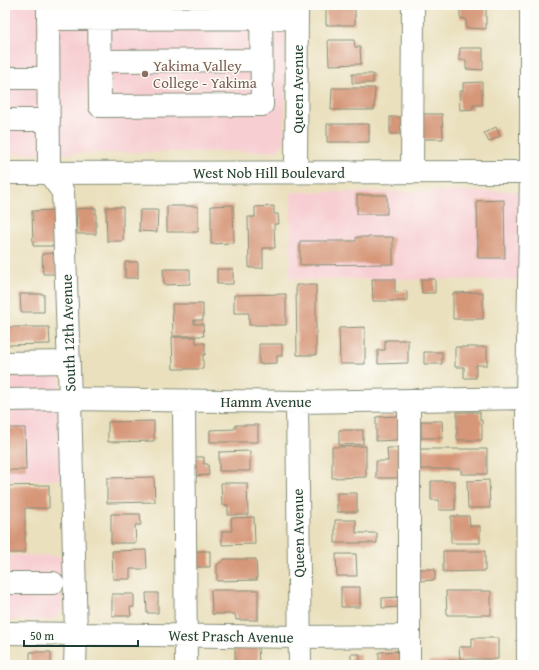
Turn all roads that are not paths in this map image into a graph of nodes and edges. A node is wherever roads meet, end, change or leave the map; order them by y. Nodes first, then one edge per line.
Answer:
1 (413, 5) edge
2 (531, 5) edge
3 (261, 11) edge
4 (297, 11) edge
5 (48, 12) edge
6 (99, 12) edge
7 (262, 60) junction
8 (100, 61) junction
9 (5, 78) edge
10 (48, 78) junction
11 (5, 120) edge
12 (49, 120) junction
13 (49, 172) junction
14 (296, 172) junction
15 (412, 172) junction
16 (532, 172) edge
17 (5, 173) edge
18 (69, 362) junction
19 (5, 363) edge
20 (527, 398) junction
21 (70, 399) junction
22 (5, 400) edge
23 (409, 400) junction
24 (184, 401) junction
25 (297, 402) junction
26 (5, 583) edge
27 (54, 583) dead end
28 (5, 633) edge
29 (76, 634) junction
30 (186, 636) junction
31 (409, 636) junction
32 (299, 637) junction
33 (75, 665) edge
34 (186, 665) edge
35 (300, 665) edge
36 (409, 665) edge
37 (528, 665) edge

1 - 15 street
2 - 16 street
3 - 4 street
3 - 6 street
3 - 7 street
4 - 14 street, Queen Avenue
5 - 6 street
5 - 10 street
6 - 8 street
7 - 8 street
7 - 8 street
9 - 10 street
10 - 12 street
11 - 12 street
12 - 13 street
13 - 14 street, West Nob Hill Boulevard
13 - 17 street, West Nob Hill Boulevard
13 - 18 street, South 12th Avenue
14 - 15 street, West Nob Hill Boulevard
15 - 16 street, West Nob Hill Boulevard
16 - 20 street
18 - 19 street
18 - 21 street, South 12th Avenue
20 - 23 street, Hamm Avenue
20 - 37 street
21 - 22 street, Hamm Avenue
21 - 24 street, Hamm Avenue
21 - 29 street, South 12th Avenue
23 - 25 street, Hamm Avenue
23 - 31 street
24 - 25 street, Hamm Avenue
24 - 30 street
25 - 32 street, Queen Avenue
26 - 27 street
28 - 29 street, West Prasch Avenue
29 - 30 street, West Prasch Avenue
29 - 33 street, South 12th Avenue
30 - 32 street, West Prasch Avenue
30 - 34 street
31 - 32 street, West Prasch Avenue
31 - 36 street
32 - 35 street, Queen Avenue

